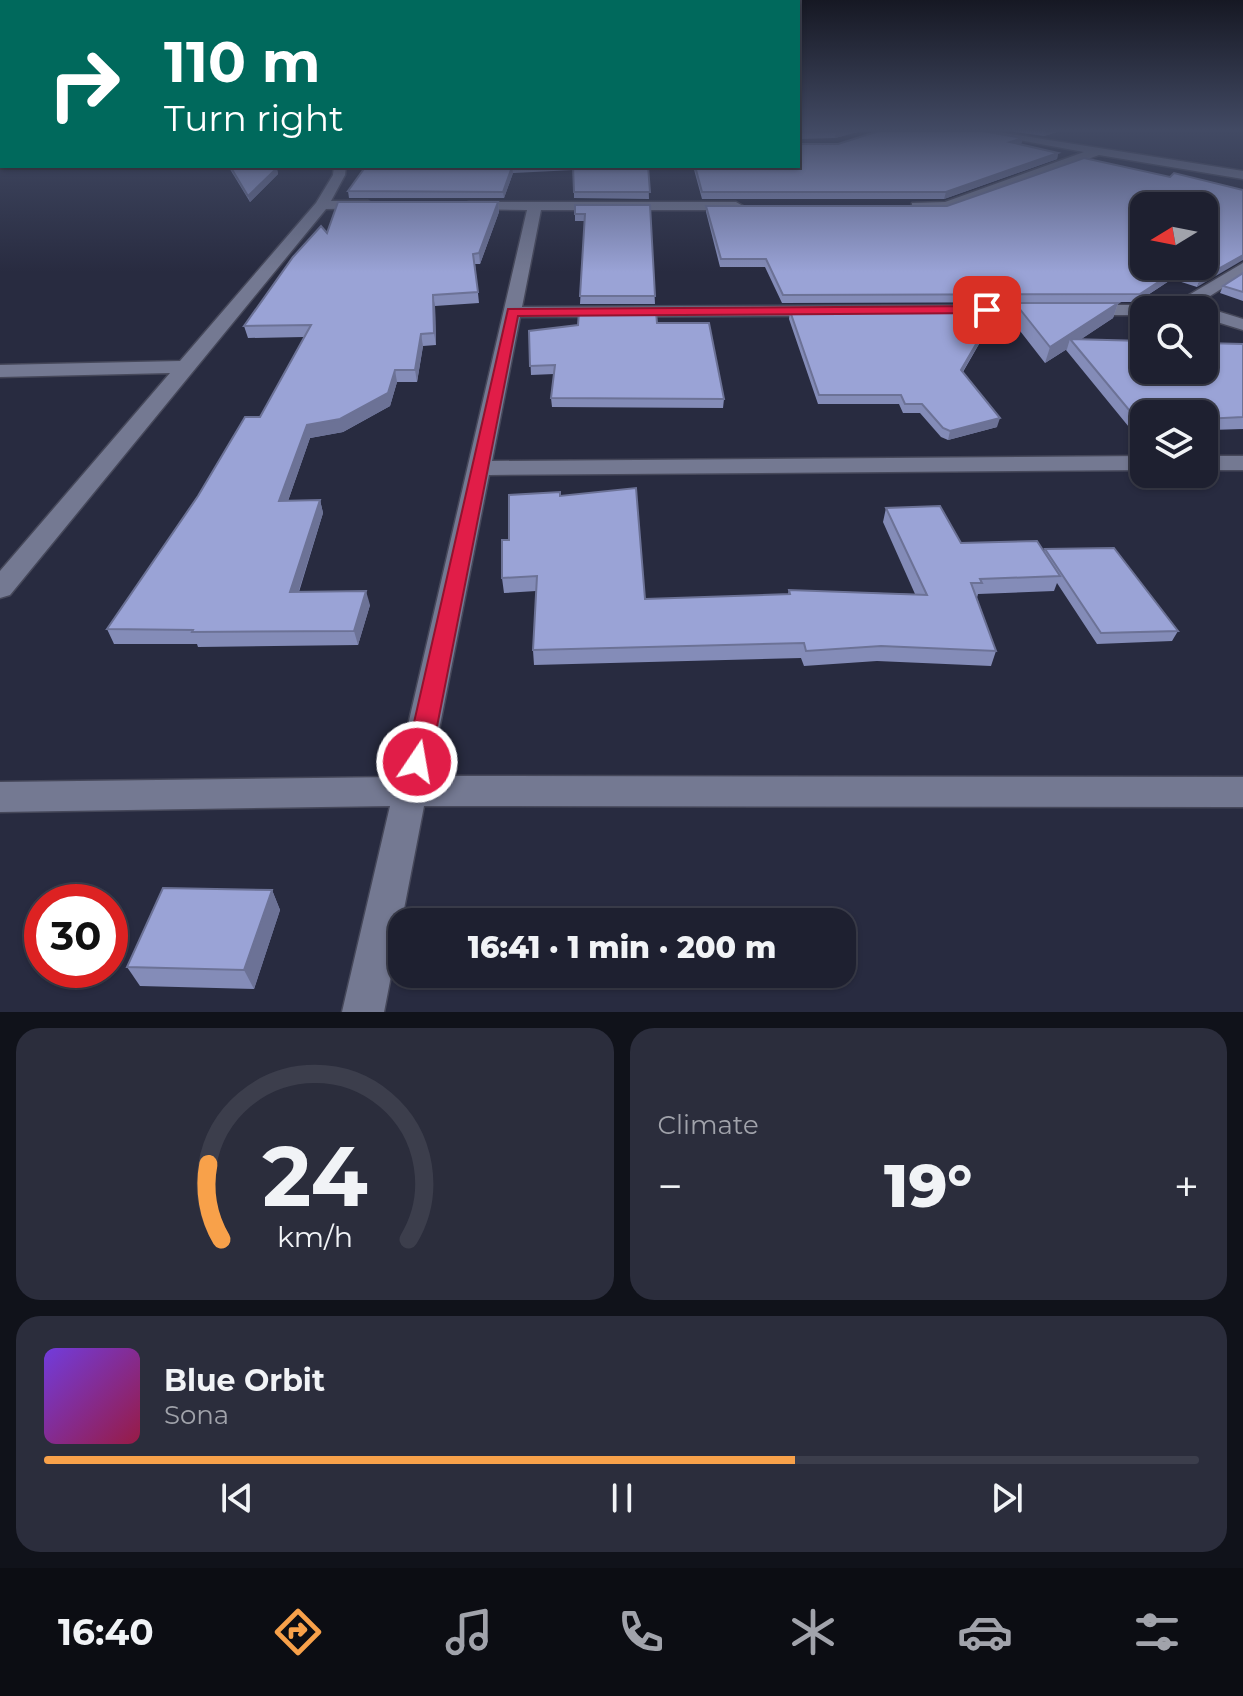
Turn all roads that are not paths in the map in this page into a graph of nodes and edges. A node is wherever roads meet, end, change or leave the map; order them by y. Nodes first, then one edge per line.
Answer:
1 (337, 178) edge
2 (1023, 178) edge
3 (322, 205) junction
4 (383, 205) edge
5 (459, 206) edge
6 (535, 206) junction
7 (756, 206) edge
8 (898, 206) edge
9 (1243, 268) edge
10 (1206, 296) edge
11 (1130, 310) edge
12 (512, 312) junction
13 (1218, 317) edge
14 (1243, 325) edge
15 (187, 367) junction
16 (0, 371) edge
17 (1130, 463) edge
18 (1218, 463) edge
19 (1243, 463) edge
20 (482, 468) junction
21 (0, 589) edge
22 (411, 791) junction
23 (1243, 792) edge
24 (0, 797) edge
25 (363, 1012) edge

1 - 3 street
2 - 8 street
3 - 4 street
3 - 15 street
5 - 6 street
6 - 7 street
6 - 12 street
9 - 10 street
11 - 12 street
12 - 20 street
13 - 14 street
15 - 16 street
15 - 21 street
17 - 20 street
18 - 19 street
20 - 22 street
22 - 23 street
22 - 24 street
22 - 25 street

